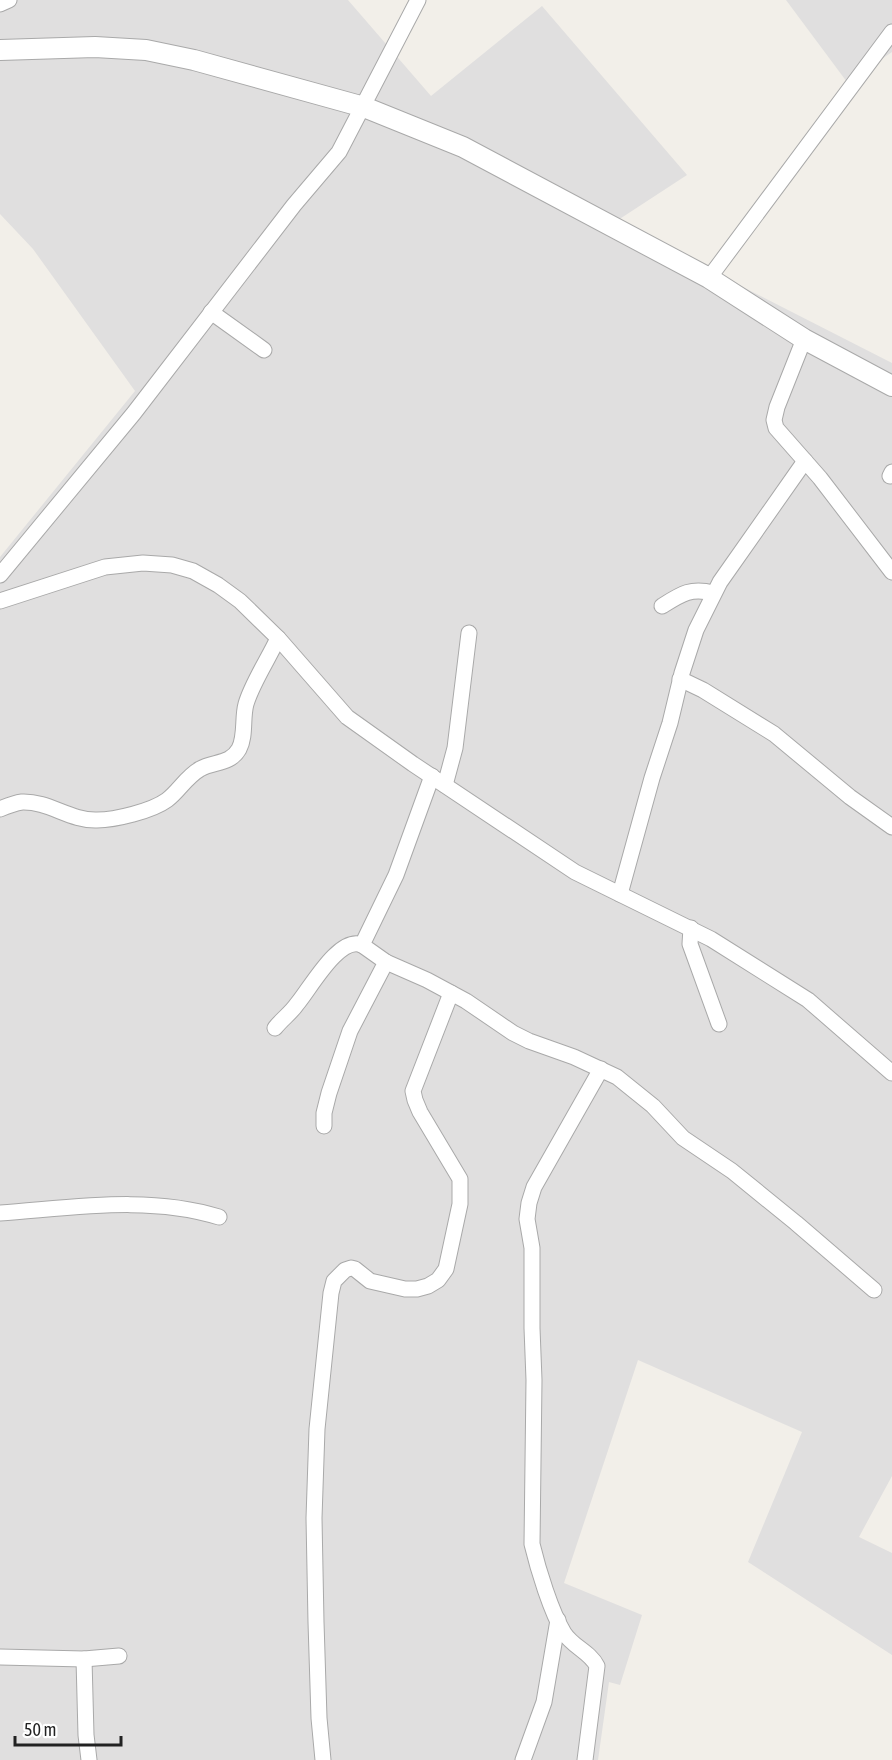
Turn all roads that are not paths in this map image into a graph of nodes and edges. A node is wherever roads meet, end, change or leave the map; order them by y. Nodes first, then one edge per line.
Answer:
1 (9, 0) edge
2 (418, 0) edge
3 (0, 4) edge
4 (892, 32) edge
5 (0, 50) edge
6 (364, 107) junction
7 (709, 278) junction
8 (211, 312) junction
9 (804, 339) junction
10 (264, 350) dead end
11 (892, 386) edge
12 (805, 460) junction
13 (892, 572) edge
14 (0, 575) edge
15 (713, 593) junction
16 (0, 601) edge
17 (662, 606) dead end
18 (469, 633) dead end
19 (278, 638) junction
20 (680, 680) junction
21 (438, 780) junction
22 (0, 809) edge
23 (892, 827) edge
24 (620, 894) junction
25 (691, 928) junction
26 (362, 945) junction
27 (386, 962) junction
28 (451, 993) junction
29 (719, 1024) dead end
30 (275, 1028) dead end
31 (602, 1069) junction
32 (892, 1073) edge
33 (324, 1126) dead end
34 (0, 1213) edge
35 (219, 1217) dead end
36 (874, 1290) dead end
37 (558, 1620) junction
38 (119, 1656) dead end
39 (0, 1657) edge
40 (84, 1659) junction
41 (89, 1760) edge
42 (323, 1760) edge
43 (523, 1760) edge
44 (585, 1760) edge

1 - 3 street
2 - 6 street
4 - 7 street
5 - 6 street
6 - 7 street
6 - 8 street
7 - 9 street
8 - 10 street
8 - 14 street
9 - 11 street
9 - 12 street
12 - 13 street
12 - 15 street
15 - 17 street
15 - 20 street
16 - 19 street
18 - 21 street
19 - 21 street
19 - 22 street
20 - 23 street
20 - 24 street
21 - 24 street
21 - 26 street
24 - 25 street
25 - 29 street
25 - 32 street
26 - 27 street
26 - 30 street
27 - 28 street
27 - 33 street
28 - 31 street
28 - 42 street
31 - 36 street
31 - 37 street
34 - 35 street
37 - 43 street
37 - 44 street
38 - 40 street
39 - 40 street
40 - 41 street

